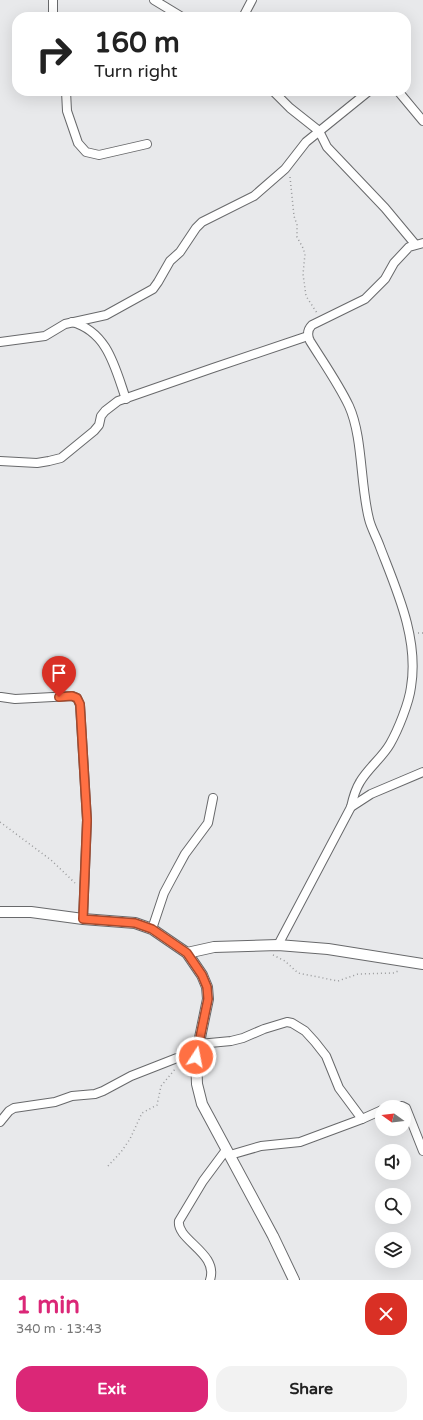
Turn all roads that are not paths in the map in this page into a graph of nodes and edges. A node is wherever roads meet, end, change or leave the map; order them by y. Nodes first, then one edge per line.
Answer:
1 (53, 0) edge
2 (154, 0) edge
3 (252, 0) edge
4 (53, 12) edge
5 (174, 12) edge
6 (246, 12) edge
7 (66, 96) edge
8 (278, 96) edge
9 (363, 96) edge
10 (402, 96) edge
11 (423, 121) edge
12 (319, 132) junction
13 (147, 144) dead end
14 (419, 244) edge
15 (72, 322) junction
16 (308, 336) junction
17 (0, 342) edge
18 (126, 399) junction
19 (0, 461) edge
20 (1, 697) dead end
21 (423, 772) edge
22 (212, 798) dead end
23 (351, 808) junction
24 (0, 912) edge
25 (83, 919) junction
26 (152, 929) junction
27 (278, 944) junction
28 (187, 953) junction
29 (419, 964) edge
30 (199, 1044) junction
31 (191, 1057) junction
32 (375, 1113) edge
33 (362, 1119) junction
34 (411, 1121) edge
35 (0, 1122) edge
36 (423, 1151) edge
37 (228, 1153) junction
38 (210, 1280) edge
39 (294, 1280) edge

1 - 4 street
2 - 5 street
3 - 6 street
7 - 13 street
8 - 12 street
9 - 12 street
10 - 11 street
12 - 14 street
12 - 15 street
14 - 16 street
15 - 17 street
15 - 18 street
16 - 18 street
16 - 23 street
18 - 19 street
20 - 25 street
21 - 23 street
22 - 26 street
23 - 27 street
24 - 25 street
25 - 26 street
26 - 28 street
27 - 28 street
27 - 29 street
28 - 30 street
30 - 31 street
30 - 33 street
31 - 35 street
31 - 37 street
32 - 33 street
33 - 37 street
34 - 36 street
37 - 38 street
37 - 39 street

